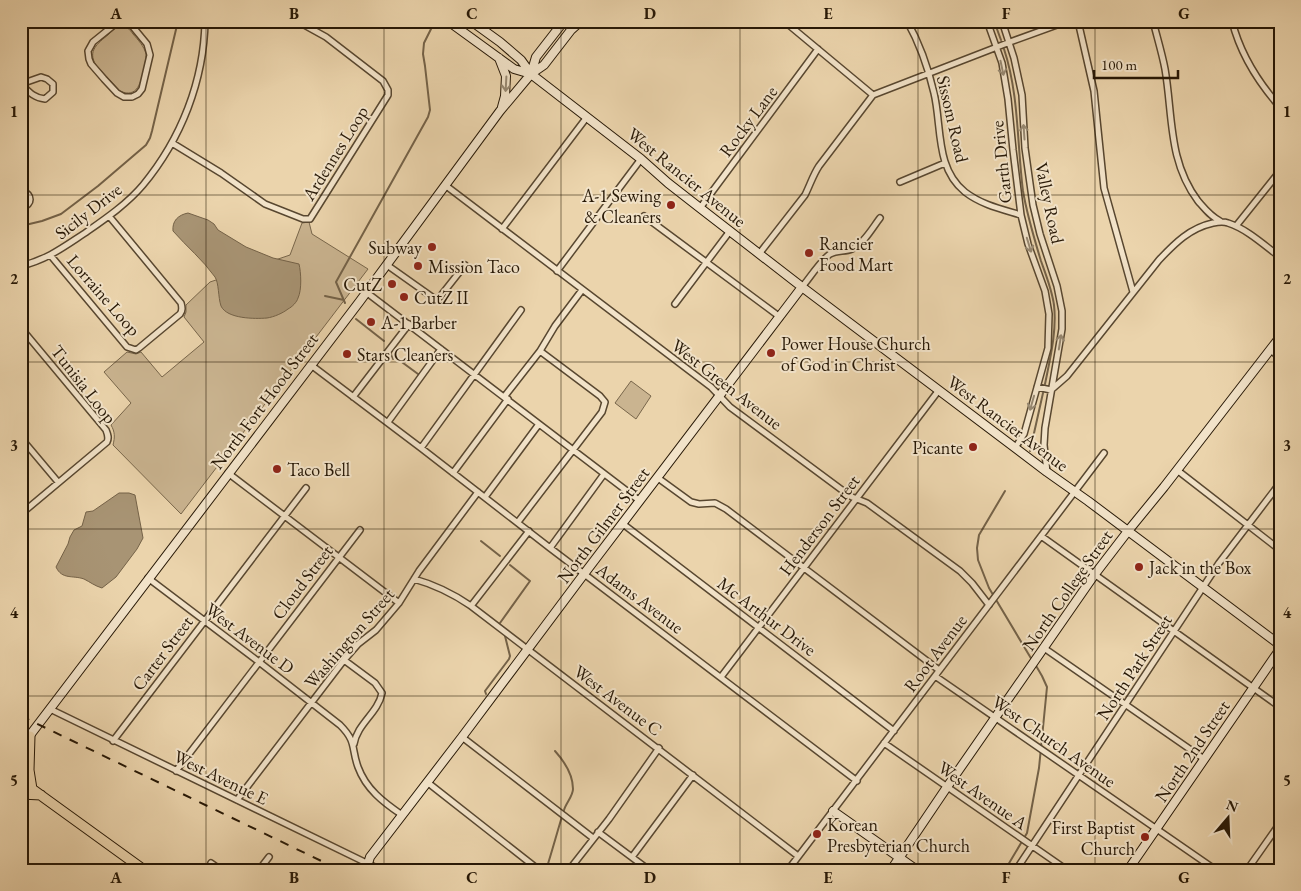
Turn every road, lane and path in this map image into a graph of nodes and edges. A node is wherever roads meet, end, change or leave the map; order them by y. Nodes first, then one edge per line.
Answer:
1 (119, 21) edge
2 (128, 21) edge
3 (205, 21) edge
4 (297, 21) edge
5 (448, 21) edge
6 (471, 21) edge
7 (564, 21) edge
8 (581, 21) edge
9 (784, 21) edge
10 (907, 21) edge
11 (987, 21) edge
12 (1002, 21) edge
13 (1068, 21) edge
14 (1078, 21) edge
15 (1153, 21) edge
16 (1232, 21) edge
17 (1010, 42) junction
18 (996, 47) junction
19 (818, 50) junction
20 (499, 58) junction
21 (928, 73) junction
22 (531, 74) junction
23 (21, 84) edge
24 (873, 95) junction
25 (1280, 106) edge
26 (500, 111) junction
27 (587, 117) junction
28 (172, 144) junction
29 (641, 159) junction
30 (945, 163) junction
31 (1280, 171) edge
32 (900, 182) dead end
33 (446, 185) junction
34 (21, 190) edge
35 (21, 208) edge
36 (700, 208) junction
37 (1021, 215) junction
38 (109, 216) junction
39 (644, 216) dead end
40 (880, 218) dead end
41 (1220, 222) junction
42 (1236, 226) junction
43 (502, 229) junction
44 (730, 231) junction
45 (759, 254) junction
46 (51, 256) junction
47 (1280, 257) edge
48 (707, 263) junction
49 (387, 265) junction
50 (465, 265) dead end
51 (21, 266) edge
52 (557, 270) junction
53 (802, 287) junction
54 (582, 290) junction
55 (366, 292) junction
56 (1133, 292) junction
57 (675, 304) dead end
58 (521, 310) dead end
59 (780, 318) junction
60 (409, 324) junction
61 (22, 329) edge
62 (1280, 336) edge
63 (441, 349) junction
64 (1270, 350) junction
65 (540, 351) junction
66 (1280, 357) edge
67 (311, 365) junction
68 (475, 375) junction
69 (1037, 387) junction
70 (939, 390) junction
71 (1051, 390) junction
72 (720, 396) junction
73 (354, 397) junction
74 (506, 398) junction
75 (388, 422) junction
76 (539, 424) junction
77 (21, 438) edge
78 (421, 448) junction
79 (1016, 448) junction
80 (573, 450) junction
81 (1104, 453) dead end
82 (1177, 470) junction
83 (1047, 472) junction
84 (228, 473) junction
85 (453, 473) junction
86 (604, 474) junction
87 (658, 478) junction
88 (58, 482) junction
89 (1280, 483) edge
90 (306, 488) dead end
91 (1075, 490) junction
92 (478, 492) junction
93 (486, 498) junction
94 (856, 499) junction
95 (640, 501) junction
96 (21, 514) edge
97 (284, 516) junction
98 (518, 522) junction
99 (623, 524) junction
100 (1248, 526) junction
101 (360, 530) dead end
102 (529, 531) junction
103 (1128, 531) junction
104 (1041, 536) junction
105 (550, 548) junction
106 (1280, 550) edge
107 (339, 557) junction
108 (803, 568) junction
109 (584, 574) junction
110 (1096, 574) junction
111 (148, 578) junction
112 (414, 579) junction
113 (1203, 587) junction
114 (399, 603) junction
115 (990, 603) junction
116 (471, 606) junction
117 (204, 621) junction
118 (759, 628) junction
119 (1174, 631) junction
120 (1280, 647) edge
121 (528, 649) junction
122 (1042, 651) junction
123 (344, 660) junction
124 (259, 662) junction
125 (939, 670) junction
126 (935, 676) junction
127 (721, 677) junction
128 (1253, 688) junction
129 (312, 702) junction
130 (1126, 705) junction
131 (1280, 707) edge
132 (50, 709) junction
133 (996, 718) junction
134 (894, 730) junction
135 (26, 737) edge
136 (462, 737) junction
137 (113, 741) junction
138 (884, 743) junction
139 (21, 747) edge
140 (354, 747) junction
141 (659, 748) junction
142 (1204, 759) junction
143 (176, 771) junction
144 (693, 775) junction
145 (1079, 776) junction
146 (21, 781) edge
147 (857, 781) junction
148 (427, 782) junction
149 (947, 787) junction
150 (32, 789) junction
151 (21, 794) edge
152 (42, 795) junction
153 (237, 800) junction
154 (833, 811) junction
155 (402, 815) junction
156 (1280, 822) edge
157 (1156, 829) junction
158 (598, 832) junction
159 (594, 838) junction
160 (1030, 845) junction
161 (798, 856) junction
162 (268, 857) dead end
163 (632, 857) junction
164 (900, 858) junction
165 (211, 863) dead end
166 (367, 867) edge
167 (144, 870) edge
168 (221, 870) edge
169 (259, 870) edge
170 (381, 870) edge
171 (540, 870) edge
172 (569, 870) edge
173 (648, 870) edge
174 (788, 870) edge
175 (892, 870) edge
176 (917, 870) edge
177 (1016, 870) edge
178 (1067, 870) edge
179 (1128, 870) edge
180 (1216, 870) edge
181 (1247, 870) edge

1 - 2 street
3 - 28 street, Sicily Drive
4 - 28 street, Ardennes Loop
5 - 20 street
6 - 22 street
7 - 22 street, North Fort Hood Street
8 - 22 street, North Fort Hood Street
9 - 19 street
10 - 21 street, Sissom Road
11 - 18 street, Garth Drive
12 - 17 street, Valley Road
13 - 17 street
14 - 56 street
15 - 41 street
16 - 25 street
17 - 18 street
71 -> 17 street, Valley Road
18 - 21 street
18 -> 37 street, Garth Drive
19 - 24 street
19 - 36 street, Rocky Lane
20 - 22 street
20 -> 26 street
21 - 24 street
21 - 30 street, Sissom Road
22 - 26 street, North Fort Hood Street
22 - 27 street, West Rancier Avenue
23 - 23 street
24 - 45 street
26 - 33 street, North Fort Hood Street
27 - 29 street, West Rancier Avenue
27 - 43 street
28 - 38 street, Sicily Drive
29 - 36 street, West Rancier Avenue
29 - 52 street
30 - 32 street
30 - 37 street, Sissom Road
31 - 42 street
33 - 43 street, West Green Avenue
33 - 49 street, North Fort Hood Street
34 - 35 street
36 - 44 street, West Rancier Avenue
37 -> 69 street, Garth Drive
38 - 46 street, Sicily Drive
38 - 46 street, Lorraine Loop
39 - 48 street
40 - 53 street, North Gilmer Street
41 - 42 street
41 - 56 street
42 - 47 street
43 - 52 street, West Green Avenue
44 - 45 street, West Rancier Avenue
44 - 48 street
45 - 53 street, West Rancier Avenue
46 - 51 street, Sicily Drive
48 - 57 street
48 - 59 street
49 - 50 street
49 - 55 street, North Fort Hood Street
52 - 54 street, West Green Avenue
53 - 59 street, North Gilmer Street
53 - 70 street, West Rancier Avenue
54 - 65 street
54 - 72 street, West Green Avenue
55 - 60 street
55 - 67 street, North Fort Hood Street
56 - 71 street
58 - 68 street
59 - 72 street, North Gilmer Street
60 - 63 street
60 - 73 street
61 - 88 street, Tunisia Loop
62 - 64 street, North College Street
63 - 68 street
63 - 75 street
64 - 66 street
64 - 82 street, North College Street
65 - 74 street
65 - 80 street
67 - 73 street, Adams Avenue
67 - 84 street, North Fort Hood Street
68 - 74 street
68 - 78 street
69 - 71 street
69 -> 79 street, Garth Drive
70 - 79 street, West Rancier Avenue
70 - 94 street, Henderson Street
71 - 83 street
72 - 87 street, North Gilmer Street
72 - 94 street, West Green Avenue
73 - 75 street, Adams Avenue
74 - 76 street
74 - 85 street
75 - 78 street, Adams Avenue
76 - 80 street
76 - 93 street
77 - 88 street
78 - 85 street, Adams Avenue
79 - 83 street, West Rancier Avenue
80 - 86 street
80 - 98 street
81 - 91 street, Root Avenue
82 - 100 street
82 - 103 street, North College Street
83 - 91 street, West Rancier Avenue
84 - 97 street
84 - 111 street, North Fort Hood Street
85 - 92 street, Adams Avenue
86 - 95 street
86 - 105 street
87 - 95 street, North Gilmer Street
87 - 108 street
88 - 96 street, Tunisia Loop
89 - 100 street, North Park Street
90 - 97 street, Carter Street
91 - 103 street, West Rancier Avenue
91 - 104 street, Root Avenue
92 - 93 street, Adams Avenue
92 - 112 street, Washington Street
93 - 98 street, Adams Avenue
94 - 108 street, Henderson Street
94 - 115 street, West Green Avenue
95 - 99 street, North Gilmer Street
97 - 107 street
97 - 117 street, Carter Street
98 - 102 street, Adams Avenue
99 - 109 street, North Gilmer Street
99 - 118 street, Mc Arthur Drive
100 - 106 street
100 - 113 street, North Park Street
101 - 107 street, Cloud Street
102 - 105 street, Adams Avenue
102 - 116 street
103 - 110 street, North College Street
103 - 113 street, West Rancier Avenue
104 - 110 street
104 - 115 street, Root Avenue
105 - 109 street, Adams Avenue
107 - 114 street
107 - 124 street, Cloud Street
108 - 118 street, Henderson Street
108 - 125 street
109 - 121 street, North Gilmer Street
109 - 127 street, Adams Avenue
110 - 119 street
110 - 122 street, North College Street
111 - 117 street, West Avenue D
111 - 132 street, North Fort Hood Street
112 - 114 street, Washington Street
112 - 116 street, West Avenue C
113 - 119 street, North Park Street
113 - 120 street, West Rancier Avenue
114 - 123 street, Washington Street
115 - 125 street, Root Avenue
116 - 121 street, West Avenue C
117 - 124 street, West Avenue D
117 - 137 street, Carter Street
118 - 127 street, Henderson Street
118 - 134 street, Mc Arthur Drive
119 - 128 street
119 - 130 street, North Park Street
120 - 128 street, North 2nd Street
121 - 136 street, North Gilmer Street
121 - 141 street, West Avenue C
122 - 130 street
122 - 133 street, North College Street
123 - 129 street, Washington Street
123 - 140 street
124 - 129 street, West Avenue D
124 - 143 street, Cloud Street
125 - 126 street, Root Avenue
126 - 133 street, West Church Avenue
126 - 134 street, Root Avenue
127 - 147 street, Adams Avenue
128 - 131 street
128 - 142 street, North 2nd Street
129 - 140 street, West Avenue D
129 - 153 street, Washington Street
130 - 142 street
130 - 145 street, North Park Street
132 - 135 street, North Fort Hood Street
132 - 137 street, West Avenue E
133 - 145 street, West Church Avenue
133 - 149 street, North College Street
134 - 138 street, Root Avenue
135 - 139 street, North Fort Hood Street
135 - 150 main road
136 - 148 street, North Gilmer Street
136 - 159 street
137 - 143 street, West Avenue E
138 - 147 street, Root Avenue
138 - 149 street, West Avenue A
140 - 155 street, West Avenue D
141 - 144 street, West Avenue C
141 - 158 street
142 - 157 street, North 2nd Street
143 - 153 street, West Avenue E
144 - 161 street, West Avenue C
144 - 163 street
145 - 157 street, West Church Avenue
145 - 160 street, North Park Street
146 - 150 main road
147 - 154 street, Root Avenue
148 - 155 street, North Gilmer Street
148 - 171 street
149 - 160 street, West Avenue A
149 - 164 street, North College Street
150 - 152 main road
151 - 152 main road
152 - 167 main road
153 - 166 street, West Avenue E
154 - 161 street, Root Avenue
154 - 164 street
155 - 166 street, North Gilmer Street
156 - 181 street
157 - 179 street, North 2nd Street
157 - 180 street, West Church Avenue
158 - 159 street
158 - 163 street
159 - 172 street
160 - 177 street, North Park Street
160 - 178 street, West Avenue A
161 - 174 street, Root Avenue
162 - 169 street
163 - 173 street
164 - 175 street, North College Street
164 - 176 street
165 - 168 street
166 - 170 street, West Avenue E

